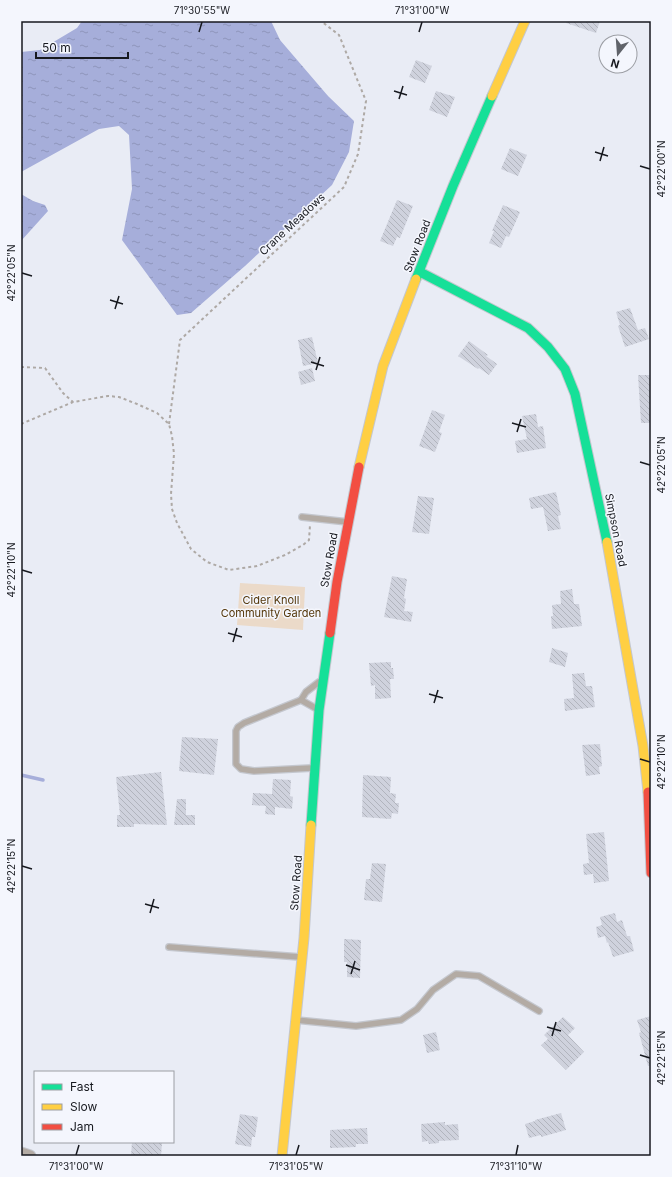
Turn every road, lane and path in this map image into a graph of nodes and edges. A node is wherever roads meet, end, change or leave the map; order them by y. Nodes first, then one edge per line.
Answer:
1 (321, 21) edge
2 (526, 21) edge
3 (420, 272) junction
4 (21, 367) edge
5 (73, 402) junction
6 (21, 424) edge
7 (169, 424) junction
8 (302, 517) dead end
9 (311, 518) junction
10 (348, 522) junction
11 (324, 678) junction
12 (301, 700) junction
13 (319, 710) junction
14 (651, 725) edge
15 (640, 727) junction
16 (314, 768) junction
17 (651, 874) edge
18 (169, 947) dead end
19 (302, 957) junction
20 (538, 1011) dead end
21 (296, 1020) junction
22 (21, 1153) edge
23 (30, 1156) edge
24 (282, 1156) edge

1 - 7 path, Crane Meadows
2 - 3 street, Stow Road
3 - 10 street, Stow Road
3 - 15 street, Simpson Road
4 - 5 path
5 - 6 path
5 - 7 path
7 - 9 path, Crane Meadows
8 - 9 lane
9 - 10 lane
10 - 11 street, Stow Road
11 - 12 lane
11 - 13 street, Stow Road
12 - 13 lane
12 - 16 lane
13 - 16 street, Stow Road
14 - 15 street
15 - 17 street, Simpson Road
16 - 19 street, Stow Road
18 - 19 lane
19 - 21 street, Stow Road
20 - 21 lane
21 - 24 street, Stow Road
22 - 23 street

